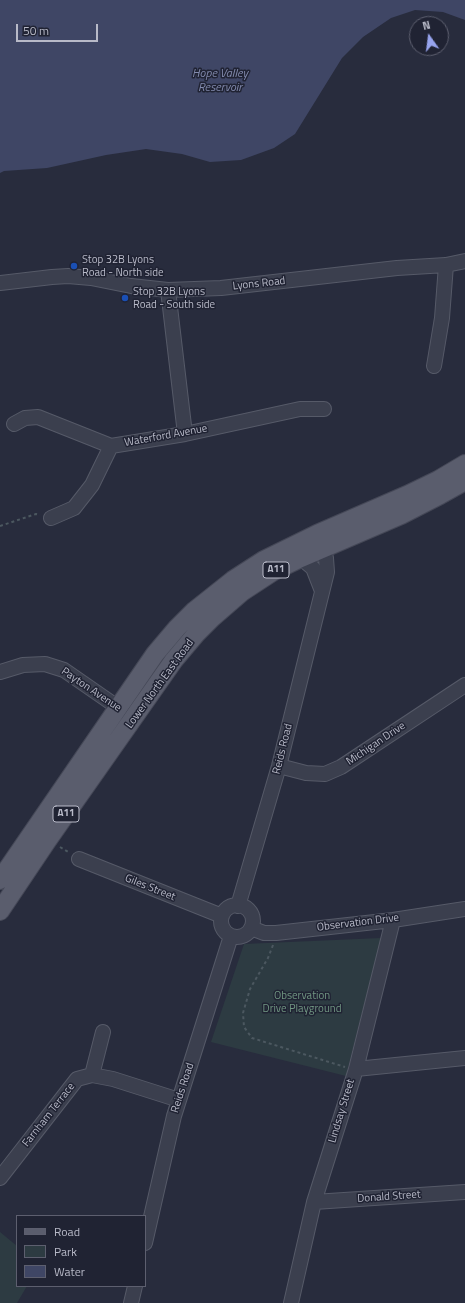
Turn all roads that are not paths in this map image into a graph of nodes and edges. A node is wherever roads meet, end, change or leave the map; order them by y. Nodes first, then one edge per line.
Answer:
1 (465, 261) edge
2 (446, 266) junction
3 (465, 269) edge
4 (0, 283) edge
5 (168, 290) junction
6 (434, 366) dead end
7 (324, 409) dead end
8 (14, 424) dead end
9 (184, 434) junction
10 (111, 446) junction
11 (465, 464) edge
12 (465, 480) edge
13 (51, 518) road end
14 (320, 541) junction
15 (301, 558) junction
16 (322, 591) junction
17 (0, 672) edge
18 (465, 685) edge
19 (119, 708) junction
20 (134, 719) junction
21 (279, 766) junction
22 (79, 860) road end
23 (0, 880) edge
24 (238, 906) junction
25 (465, 909) edge
26 (0, 911) edge
27 (222, 916) junction
28 (392, 920) junction
29 (251, 928) junction
30 (231, 936) junction
31 (103, 1032) dead end
32 (465, 1058) edge
33 (355, 1071) junction
34 (92, 1075) junction
35 (179, 1100) junction
36 (0, 1178) edge
37 (465, 1192) edge
38 (314, 1202) junction
39 (146, 1238) edge
40 (135, 1287) edge
41 (131, 1303) edge
42 (291, 1303) edge

1 - 2 street, Lyons Road
2 - 3 street, Lyons Road
2 - 5 street, Lyons Road
2 - 6 street
4 - 5 street, Lyons Road
5 - 9 street
7 - 9 street, Waterford Avenue
8 - 10 street, Waterford Avenue
9 - 10 street, Waterford Avenue
10 - 13 street
11 - 14 main road, Lower North East Road / A11
12 - 14 main road, Lower North East Road / A11
14 - 15 main road, Lower North East Road / A11
14 - 16 street, Reids Road
14 - 19 main road, Lower North East Road / A11
15 - 16 street
15 - 20 main road, Lower North East Road / A11
16 - 21 street, Reids Road
17 - 19 street, Payton Avenue
18 - 21 street, Michigan Drive
19 - 20 street, Payton Avenue
19 - 23 main road, Lower North East Road / A11
20 - 26 main road, Lower North East Road / A11
21 - 24 street, Reids Road
22 - 27 street, Giles Street
24 - 27 street
24 - 29 street
25 - 28 street, Observation Drive
27 - 30 street
28 - 29 street, Observation Drive
28 - 33 street, Lindsay Street
29 - 30 street
30 - 35 street, Reids Road
31 - 34 street
32 - 33 street
33 - 38 street, Lindsay Street
34 - 35 street
34 - 36 street, Farnham Terrace
35 - 39 street, Reids Road
37 - 38 street, Donald Street
38 - 42 street, Lindsay Street
40 - 41 street

